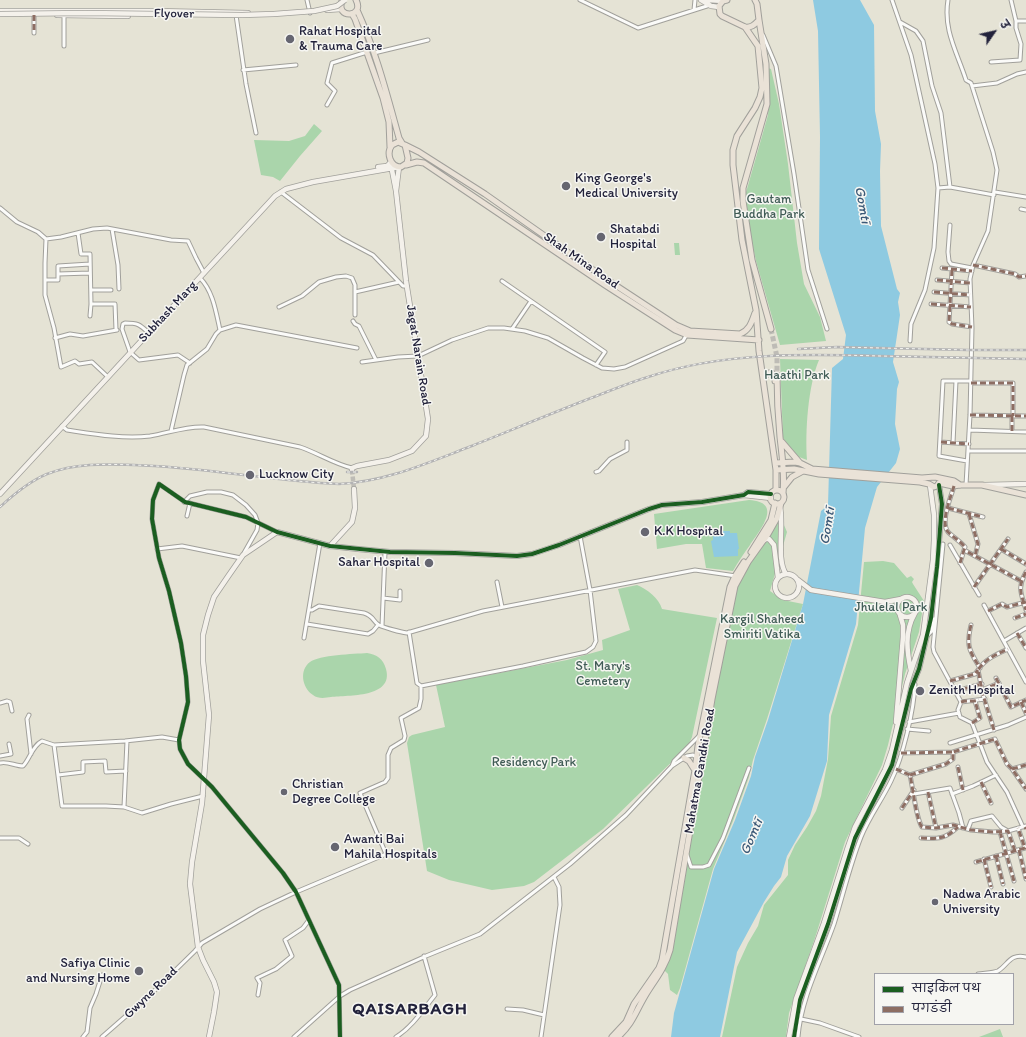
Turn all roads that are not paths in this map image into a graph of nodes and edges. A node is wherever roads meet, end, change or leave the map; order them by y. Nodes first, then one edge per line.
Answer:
1 (307, 0) edge
2 (580, 0) edge
3 (695, 0) edge
4 (701, 0) edge
5 (708, 0) edge
6 (892, 0) edge
7 (948, 0) edge
8 (1012, 0) edge
9 (343, 1) edge
10 (725, 1) edge
11 (756, 1) edge
12 (357, 6) edge
13 (710, 6) junction
14 (719, 7) junction
15 (341, 9) junction
16 (694, 10) junction
17 (309, 11) junction
18 (0, 14) edge
19 (35, 14) junction
20 (236, 14) junction
21 (64, 16) junction
22 (759, 20) junction
23 (1016, 20) junction
24 (1026, 21) edge
25 (900, 22) junction
26 (745, 27) junction
27 (761, 30) junction
28 (34, 33) dead end
29 (428, 40) dead end
30 (64, 46) dead end
31 (367, 52) junction
32 (373, 54) junction
33 (1020, 57) junction
34 (1025, 58) dead end
35 (991, 62) dead end
36 (296, 65) dead end
37 (243, 70) junction
38 (1026, 72) edge
39 (380, 82) junction
40 (972, 86) junction
41 (327, 105) dead end
42 (755, 108) junction
43 (765, 111) junction
44 (256, 133) dead end
45 (403, 144) junction
46 (390, 147) junction
47 (391, 162) junction
48 (406, 165) junction
49 (398, 167) junction
50 (392, 168) junction
51 (362, 173) junction
52 (464, 180) junction
53 (460, 187) junction
54 (950, 187) junction
55 (736, 188) junction
56 (743, 188) junction
57 (938, 188) junction
58 (396, 191) junction
59 (281, 192) junction
60 (994, 194) junction
61 (1026, 196) edge
62 (0, 208) edge
63 (1022, 209) dead end
64 (1026, 210) edge
65 (518, 217) junction
66 (514, 223) junction
67 (950, 225) dead end
68 (112, 229) junction
69 (78, 233) junction
70 (546, 237) junction
71 (46, 239) junction
72 (542, 242) junction
73 (90, 264) junction
74 (591, 267) junction
75 (942, 268) dead end
76 (972, 268) junction
77 (952, 270) junction
78 (90, 273) junction
79 (204, 273) junction
80 (587, 273) junction
81 (58, 274) junction
82 (1026, 276) edge
83 (200, 278) junction
84 (45, 280) junction
85 (938, 280) dead end
86 (502, 281) dead end
87 (399, 282) junction
88 (951, 282) junction
89 (970, 283) junction
90 (407, 286) junction
91 (119, 289) dead end
92 (90, 290) junction
93 (111, 290) dead end
94 (355, 292) junction
95 (934, 292) dead end
96 (950, 294) junction
97 (970, 295) junction
98 (531, 301) junction
99 (91, 304) junction
100 (931, 304) dead end
101 (950, 305) junction
102 (279, 307) dead end
103 (971, 307) junction
104 (756, 310) junction
105 (355, 314) dead end
106 (90, 316) dead end
107 (352, 321) dead end
108 (972, 327) junction
109 (122, 329) junction
110 (512, 329) junction
111 (771, 329) tunnel mouth
112 (827, 329) dead end
113 (116, 330) junction
114 (220, 330) junction
115 (148, 333) junction
116 (687, 333) junction
117 (55, 338) junction
118 (744, 340) junction
119 (758, 340) junction
120 (910, 341) dead end
121 (357, 348) dead end
122 (759, 350) junction
123 (130, 352) junction
124 (418, 356) junction
125 (376, 360) junction
126 (362, 362) dead end
127 (190, 363) junction
128 (596, 365) junction
129 (777, 375) tunnel mouth
130 (108, 377) junction
131 (764, 377) junction
132 (956, 381) junction
133 (971, 382) junction
134 (777, 391) junction
135 (970, 415) junction
136 (1013, 416) junction
137 (1026, 416) edge
138 (62, 426) junction
139 (970, 430) junction
140 (1012, 431) junction
141 (171, 432) junction
142 (1026, 432) edge
143 (780, 440) junction
144 (627, 442) dead end
145 (941, 442) junction
146 (953, 443) junction
147 (968, 444) junction
148 (968, 451) junction
149 (1026, 451) edge
150 (967, 461) junction
151 (775, 463) junction
152 (784, 463) junction
153 (800, 463) junction
154 (352, 469) joint
155 (776, 470) junction
156 (784, 470) junction
157 (805, 470) junction
158 (596, 472) dead end
159 (934, 478) junction
160 (921, 480) junction
161 (930, 484) junction
162 (939, 484) junction
163 (1026, 484) edge
164 (960, 485) junction
165 (982, 485) junction
166 (354, 489) tunnel mouth
167 (776, 490) junction
168 (784, 490) junction
169 (0, 494) edge
170 (1026, 495) edge
171 (771, 496) junction
172 (184, 502) junction
173 (774, 503) junction
174 (190, 504) junction
175 (781, 505) junction
176 (948, 508) junction
177 (969, 514) junction
178 (187, 516) dead end
179 (983, 517) dead end
180 (258, 523) junction
181 (277, 532) junction
182 (580, 536) junction
183 (1008, 539) dead end
184 (763, 541) junction
185 (320, 543) junction
186 (943, 544) dead end
187 (950, 545) dead end
188 (330, 546) junction
189 (157, 549) junction
190 (1000, 549) junction
191 (964, 550) junction
192 (385, 552) junction
193 (975, 556) junction
194 (242, 557) junction
195 (960, 563) junction
196 (990, 563) junction
197 (1026, 564) edge
198 (1026, 572) edge
199 (786, 574) junction
200 (737, 576) junction
201 (778, 578) junction
202 (798, 580) junction
203 (1021, 581) junction
204 (497, 582) dead end
205 (974, 587) junction
206 (804, 588) junction
207 (590, 590) junction
208 (400, 591) dead end
209 (797, 592) junction
210 (978, 595) dead end
211 (383, 598) junction
212 (901, 599) junction
213 (884, 602) junction
214 (1025, 602) edge
215 (937, 604) junction
216 (984, 605) dead end
217 (502, 607) junction
218 (309, 610) junction
219 (1026, 610) edge
220 (988, 611) junction
221 (899, 613) junction
222 (915, 613) junction
223 (1026, 614) edge
224 (1015, 618) dead end
225 (307, 624) junction
226 (378, 625) junction
227 (971, 625) dead end
228 (382, 626) junction
229 (1026, 628) edge
230 (409, 632) junction
231 (1017, 633) junction
232 (927, 636) junction
233 (304, 638) dead end
234 (1004, 641) junction
235 (1026, 648) edge
236 (1008, 649) junction
237 (979, 669) junction
238 (912, 673) junction
239 (996, 678) dead end
240 (915, 680) junction
241 (950, 681) junction
242 (1026, 682) edge
243 (999, 683) junction
244 (982, 684) junction
245 (421, 686) junction
246 (982, 690) junction
247 (956, 691) junction
248 (984, 697) junction
249 (1026, 700) edge
250 (975, 701) junction
251 (961, 702) junction
252 (1021, 702) junction
253 (0, 703) edge
254 (12, 711) dead end
255 (959, 713) junction
256 (1026, 713) edge
257 (29, 715) dead end
258 (1025, 720) edge
259 (909, 722) junction
260 (972, 723) junction
261 (907, 729) junction
262 (994, 730) junction
263 (929, 731) dead end
264 (896, 733) junction
265 (700, 735) junction
266 (976, 735) junction
267 (179, 740) junction
268 (127, 741) junction
269 (950, 743) dead end
270 (9, 744) dead end
271 (980, 744) junction
272 (54, 745) junction
273 (953, 752) junction
274 (901, 753) junction
275 (31, 754) junction
276 (5, 755) junction
277 (0, 756) edge
278 (696, 757) junction
279 (684, 758) junction
280 (5, 762) junction
281 (0, 763) edge
282 (672, 766) junction
283 (1026, 766) edge
284 (958, 767) dead end
285 (749, 768) dead end
286 (1012, 768) junction
287 (896, 769) junction
288 (695, 770) junction
289 (126, 771) junction
290 (58, 775) junction
291 (996, 775) junction
292 (910, 776) junction
293 (204, 780) junction
294 (981, 782) junction
295 (1026, 789) edge
296 (914, 790) junction
297 (963, 790) junction
298 (928, 792) junction
299 (914, 794) junction
300 (952, 794) junction
301 (203, 796) junction
302 (991, 803) dead end
303 (124, 807) junction
304 (902, 808) dead end
305 (958, 826) junction
306 (1025, 827) edge
307 (936, 828) junction
308 (963, 828) junction
309 (1018, 828) junction
310 (968, 829) junction
311 (1008, 831) junction
312 (1000, 832) junction
313 (0, 838) edge
314 (921, 838) dead end
315 (28, 844) dead end
316 (1019, 850) junction
317 (1015, 851) junction
318 (1006, 853) junction
319 (686, 854) junction
320 (996, 856) junction
321 (984, 859) junction
322 (976, 862) dead end
323 (554, 876) junction
324 (1026, 878) edge
325 (1014, 881) dead end
326 (1003, 884) dead end
327 (991, 887) dead end
328 (296, 892) junction
329 (309, 920) junction
330 (198, 947) junction
331 (424, 956) junction
332 (1026, 957) edge
333 (985, 973) edge
334 (102, 975) dead end
335 (258, 995) dead end
336 (340, 996) junction
337 (507, 1009) dead end
338 (544, 1015) junction
339 (801, 1019) junction
340 (623, 1029) junction
341 (83, 1037) edge
342 (102, 1037) edge
343 (209, 1037) edge
344 (294, 1037) edge
345 (340, 1037) edge
346 (396, 1037) edge
347 (541, 1037) edge
348 (612, 1037) edge
349 (618, 1037) edge
350 (625, 1037) edge
351 (789, 1037) edge
352 (794, 1037) edge
353 (798, 1037) edge
354 (859, 1037) edge

1 - 17 street
2 - 16 street
3 - 16 street
4 - 13 street
5 - 10 street
6 - 25 street
7 - 40 street
8 - 23 street
9 - 15 main road
9 - 17 street
9 - 18 street, Flyover, bridge
10 - 14 main road
11 - 22 main road
12 - 15 main road
12 - 31 main road
12 - 32 main road
13 - 14 street
13 - 16 street
14 - 26 main road
15 - 17 street
17 - 20 street
18 - 19 street
19 - 20 street
19 - 21 street
19 - 28 street
20 - 21 street
20 - 37 street
21 - 30 street
22 - 26 main road
22 - 27 main road
23 - 24 street
23 - 33 street
25 - 54 street
25 - 57 street
26 - 42 main road
27 - 43 main road
27 - 112 street
29 - 32 street
31 - 39 main road
31 - 41 street
32 - 39 main road
33 - 34 street
33 - 35 street
36 - 37 street
37 - 44 street
38 - 40 street
39 - 45 main road
39 - 46 main road
40 - 60 street
42 - 43 main road
42 - 55 main road
43 - 56 main road
45 - 46 main road
45 - 48 main road
45 - 52 main road, Shah Mina Road
46 - 47 main road
47 - 49 main road
47 - 50 street, Jagat Narain Road
47 - 51 street, Subhash Marg
48 - 49 main road
48 - 53 main road, Shah Mina Road
49 - 50 street, Subhash Marg
49 - 58 street, Jagat Narain Road
50 - 51 street, Subhash Marg
50 - 58 street, Jagat Narain Road
51 - 59 street, Subhash Marg
52 - 53 main road
52 - 65 main road, Shah Mina Road
53 - 66 main road, Shah Mina Road
54 - 57 street
54 - 60 street
55 - 56 main road
55 - 104 main road
56 - 111 main road
57 - 120 street
58 - 90 street, Jagat Narain Road
59 - 79 street, Subhash Marg
59 - 87 street
60 - 61 street
60 - 76 street
62 - 71 street
63 - 64 street
65 - 66 main road
65 - 70 main road, Shah Mina Road
66 - 72 main road, Shah Mina Road
67 - 76 street
68 - 69 street
68 - 79 street
68 - 91 street
69 - 71 street
69 - 73 street
70 - 72 main road
70 - 74 main road, Shah Mina Road
71 - 84 street
72 - 80 main road, Shah Mina Road
73 - 78 street
73 - 81 street
74 - 80 main road
74 - 116 main road, Shah Mina Road
75 - 77 street
76 - 77 street
76 - 82 street
76 - 89 street
77 - 88 street
78 - 81 street
78 - 92 street
79 - 83 street, Subhash Marg
80 - 116 main road, Shah Mina Road
81 - 84 street
83 - 114 street
83 - 115 street, Subhash Marg
84 - 117 street
85 - 88 street
86 - 98 street
87 - 90 street
87 - 94 street
88 - 89 street
88 - 96 street
89 - 97 street
90 - 124 street, Jagat Narain Road
92 - 93 street
92 - 99 street
94 - 102 street
94 - 105 street
95 - 96 street
96 - 97 street
96 - 101 street
97 - 103 street
98 - 110 street
98 - 128 street
99 - 106 street
99 - 113 street
100 - 101 street
101 - 103 street
101 - 108 street
103 - 108 street
104 - 116 main road, Shah Mina Road
104 - 119 main road
107 - 125 street
108 - 133 street
109 - 113 street
109 - 115 street
109 - 123 street
110 - 124 street
110 - 128 street
113 - 117 street
114 - 121 street
114 - 127 street
115 - 123 street, Subhash Marg
116 - 118 main road, Shah Mina Road
116 - 128 street
117 - 130 street
118 - 119 main road, Shah Mina Road
118 - 122 main road
119 - 122 main road
122 - 131 main road
123 - 127 street
123 - 130 street, Subhash Marg
124 - 125 street
124 - 154 street, Jagat Narain Road
125 - 126 street
127 - 141 street
129 - 134 main road
130 - 138 street, Subhash Marg
131 - 134 main road
131 - 151 main road
132 - 133 street
132 - 145 street
132 - 146 street
133 - 135 street
133 - 136 street
134 - 143 main road
135 - 136 street
135 - 139 street
136 - 137 street
136 - 140 street
138 - 141 street
138 - 169 street, Subhash Marg
139 - 140 street
139 - 147 street
140 - 142 street
141 - 154 street
143 - 152 main road
143 - 153 main road
144 - 158 street
145 - 146 street
145 - 150 street
146 - 147 street
147 - 148 street
148 - 149 street
148 - 150 street
150 - 164 street
151 - 152 main road
151 - 155 main road
152 - 153 main road
152 - 156 main road
153 - 157 main road
155 - 156 main road
155 - 167 main road
156 - 157 main road
156 - 168 main road
157 - 160 main road
157 - 168 main road
159 - 160 main road
159 - 161 main road
159 - 162 main road
159 - 164 main road
160 - 161 main road
161 - 162 main road
161 - 238 street
162 - 164 main road
162 - 232 street
163 - 165 street
164 - 165 main road
164 - 176 street
165 - 170 main road
166 - 188 street
167 - 168 main road
167 - 171 main road
168 - 175 main road, Mahatma Gandhi Road
171 - 173 main road
171 - 182 street
172 - 174 street
172 - 180 street
172 - 189 street
173 - 175 main road
173 - 200 main road, Mahatma Gandhi Road
174 - 178 street
174 - 180 street
175 - 184 main road, Mahatma Gandhi Road
175 - 199 street
176 - 177 street
176 - 191 street
177 - 179 street
177 - 193 street
180 - 181 street
180 - 194 street
181 - 185 street
181 - 194 street
182 - 192 street
182 - 207 street
183 - 190 street
184 - 200 main road, Mahatma Gandhi Road
184 - 201 street
185 - 188 street
185 - 218 street
186 - 215 street
187 - 195 street
188 - 192 street
189 - 194 street
189 - 267 street
190 - 196 street
190 - 197 street
191 - 193 street
191 - 195 street
192 - 211 street
193 - 196 street
194 - 293 street
195 - 205 street
196 - 203 street
196 - 205 street
198 - 203 street
199 - 201 street
199 - 202 street
200 - 207 street
200 - 265 main road, Mahatma Gandhi Road
200 - 319 main road, Mahatma Gandhi Road
201 - 209 street
202 - 206 street
202 - 209 street
203 - 214 street
204 - 217 street
205 - 210 street
206 - 209 street
206 - 213 street
207 - 217 street
207 - 245 street
208 - 211 street
211 - 228 street
212 - 213 street
212 - 221 street
212 - 222 street
213 - 221 street
214 - 219 street
214 - 220 street
215 - 232 street
215 - 241 street
216 - 220 street
217 - 230 street
218 - 225 street
218 - 226 street
220 - 234 street
221 - 222 street
221 - 264 street
222 - 238 street
223 - 224 street
225 - 226 street
225 - 233 street
226 - 228 street
227 - 237 street
228 - 230 street
229 - 231 street
230 - 245 street
231 - 234 street
231 - 235 street
232 - 240 street
234 - 236 street
236 - 237 street
236 - 242 street
237 - 241 street
237 - 244 street
238 - 240 street
238 - 264 street
239 - 243 street
240 - 259 street
240 - 352 street
241 - 247 street
243 - 246 street
243 - 252 street
244 - 246 street
244 - 247 street
245 - 328 street, Gwyne Road
246 - 248 street
247 - 251 street
248 - 250 street
248 - 262 street
249 - 252 street
250 - 251 street
250 - 260 street
251 - 255 street
252 - 256 street
253 - 254 street
255 - 259 street
255 - 260 street
257 - 275 street
258 - 262 street
259 - 261 street
260 - 266 street
261 - 263 street
261 - 274 street
262 - 266 street
264 - 351 street
265 - 278 main road, Mahatma Gandhi Road
265 - 282 street
266 - 269 street
266 - 271 street
267 - 268 street
267 - 293 street
268 - 272 street
268 - 289 street
270 - 276 street
271 - 273 street
271 - 286 street
271 - 291 street
272 - 275 street
272 - 290 street
273 - 274 street
273 - 292 street
274 - 287 street
275 - 280 street
276 - 277 street
276 - 280 street
278 - 279 street
278 - 288 main road, Mahatma Gandhi Road
279 - 282 street
279 - 288 main road
280 - 281 street
282 - 323 street
283 - 286 street
284 - 297 street
285 - 319 street
286 - 295 street
287 - 292 street
287 - 339 street
288 - 340 main road, Mahatma Gandhi Road
289 - 290 street
289 - 303 street
290 - 303 street
291 - 294 street
291 - 306 street
292 - 296 street
293 - 301 street
293 - 328 street
294 - 297 street
294 - 302 street
296 - 299 street
296 - 304 street
297 - 300 street
298 - 299 street
298 - 300 street
298 - 307 street
299 - 307 street
300 - 308 street
301 - 303 street
301 - 330 street
305 - 307 street
305 - 308 street
305 - 314 street
306 - 309 street
308 - 310 street
309 - 311 street
309 - 316 street
310 - 311 street
310 - 312 street
311 - 312 street
311 - 317 street
312 - 318 street
313 - 315 street
316 - 317 street
316 - 324 street
317 - 318 street
318 - 320 street
318 - 325 street
319 - 340 main road, Mahatma Gandhi Road
320 - 321 street
320 - 326 street
321 - 322 street
321 - 327 street
323 - 331 street
323 - 338 street
328 - 329 street
328 - 330 street, Gwyne Road
329 - 335 street
329 - 336 street
330 - 342 street, Gwyne Road
330 - 343 street
331 - 336 street
331 - 346 street
332 - 333 street
334 - 341 street
336 - 344 street
336 - 345 street
337 - 338 street
338 - 347 street
339 - 353 street
339 - 354 street
340 - 348 main road, Mahatma Gandhi Road
340 - 349 main road, Mahatma Gandhi Road
340 - 350 street

